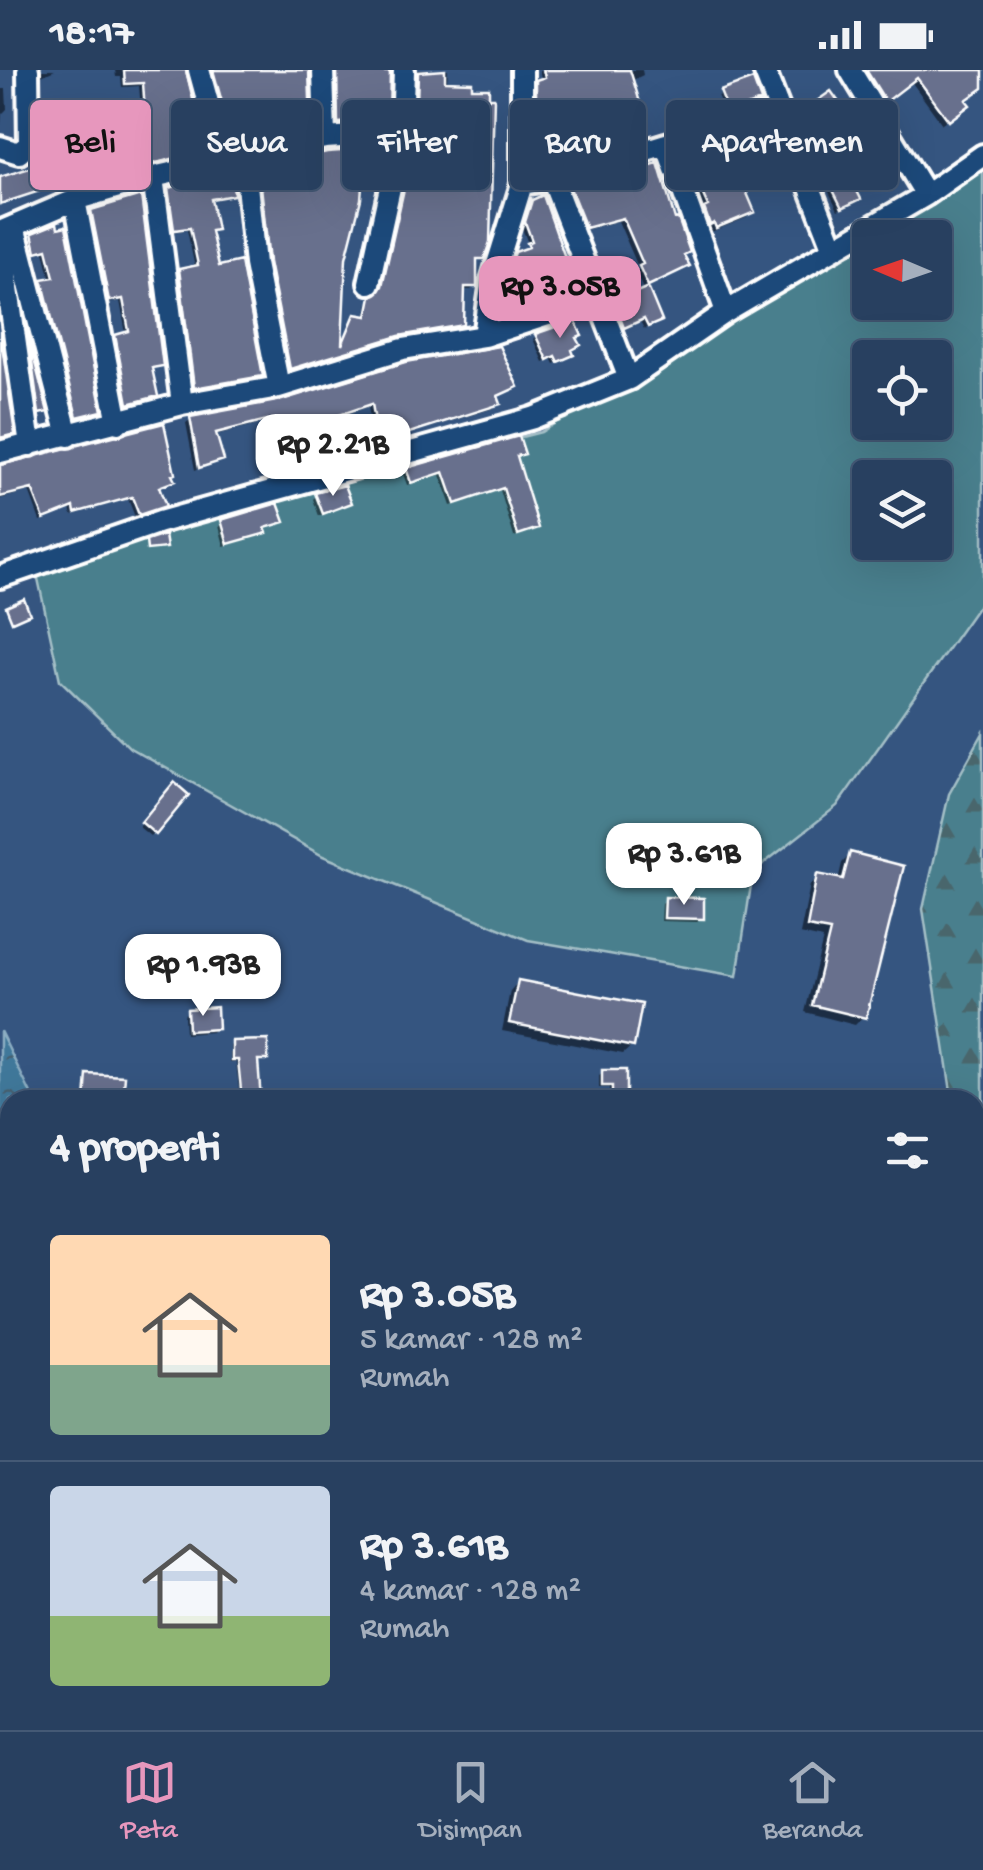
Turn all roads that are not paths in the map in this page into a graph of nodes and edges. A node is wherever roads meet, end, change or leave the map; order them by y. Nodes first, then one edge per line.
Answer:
1 (28, 70) edge
2 (199, 70) edge
3 (323, 70) edge
4 (404, 70) edge
5 (522, 70) edge
6 (764, 70) edge
7 (850, 70) edge
8 (211, 100) edge
9 (403, 100) edge
10 (522, 100) edge
11 (775, 100) edge
12 (342, 137) edge
13 (325, 138) junction
14 (322, 139) edge
15 (666, 144) edge
16 (0, 147) edge
17 (646, 150) edge
18 (983, 156) edge
19 (171, 173) edge
20 (153, 177) junction
21 (240, 190) edge
22 (389, 190) edge
23 (520, 190) edge
24 (556, 190) edge
25 (682, 190) edge
26 (811, 190) edge
27 (926, 195) junction
28 (75, 200) junction
29 (5, 230) edge
30 (834, 248) junction
31 (369, 283) dead end
32 (596, 299) junction
33 (726, 312) junction
34 (484, 336) junction
35 (628, 379) junction
36 (279, 386) junction
37 (182, 404) junction
38 (118, 423) junction
39 (68, 436) junction
40 (30, 445) junction
41 (0, 452) edge
42 (0, 577) edge

1 - 16 street
2 - 8 street
3 - 13 street
4 - 9 street
5 - 10 street
6 - 11 street
7 - 27 street
12 - 13 street
13 - 14 street
15 - 17 street
18 - 27 street
19 - 20 street
20 - 28 street
20 - 37 street
21 - 36 street
22 - 31 street
23 - 34 street
24 - 32 street
25 - 33 street
26 - 30 street
27 - 30 street
28 - 29 street
28 - 38 street
29 - 39 street
29 - 40 street
30 - 33 street
32 - 34 street
32 - 35 street
33 - 35 street
34 - 36 street
35 - 42 street
36 - 37 street
37 - 38 street
38 - 39 street
39 - 40 street
40 - 41 street

